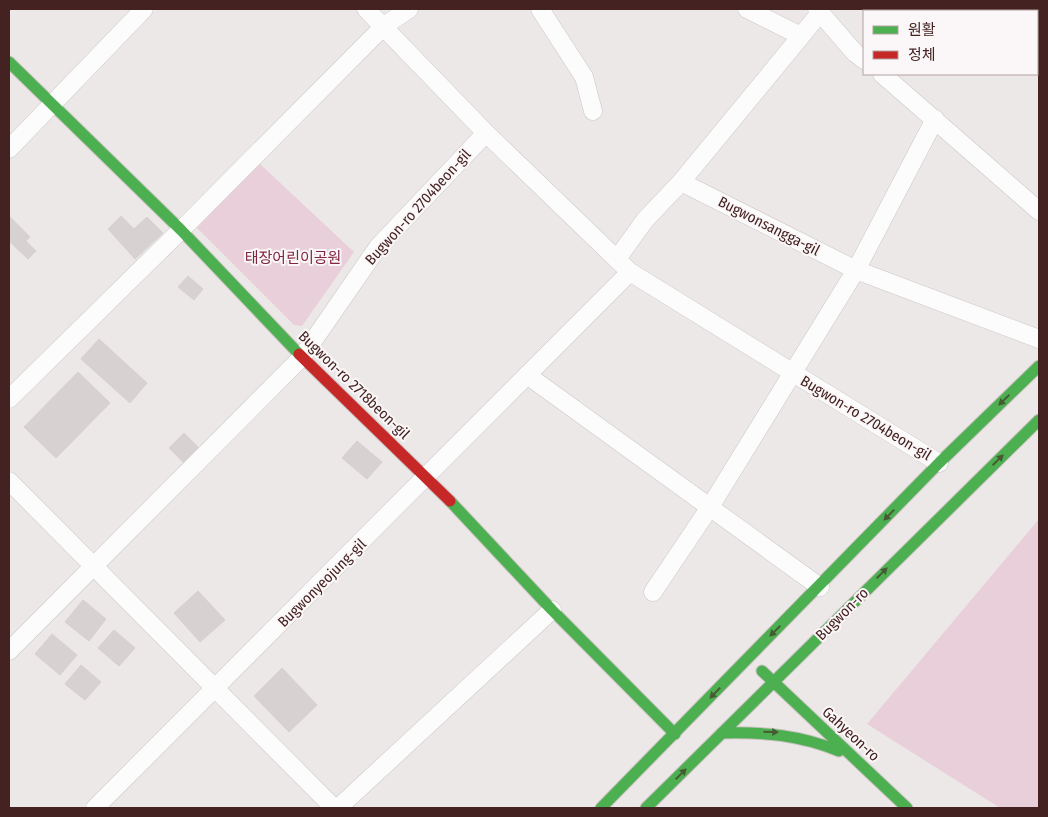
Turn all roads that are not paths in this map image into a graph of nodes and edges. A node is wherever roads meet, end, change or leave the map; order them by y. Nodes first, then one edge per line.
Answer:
1 (144, 9) edge
2 (366, 9) edge
3 (409, 9) edge
4 (540, 9) edge
5 (747, 9) edge
6 (818, 11) edge
7 (384, 26) junction
8 (801, 36) junction
9 (861, 54) edge
10 (9, 62) edge
11 (883, 75) edge
12 (52, 105) junction
13 (594, 111) dead end
14 (935, 120) junction
15 (486, 133) junction
16 (9, 149) edge
17 (681, 182) junction
18 (1039, 212) edge
19 (181, 230) junction
20 (617, 259) junction
21 (856, 270) junction
22 (630, 272) junction
23 (1039, 339) edge
24 (302, 357) junction
25 (1039, 366) edge
26 (793, 374) junction
27 (527, 375) junction
28 (9, 399) edge
29 (1039, 420) edge
30 (939, 462) junction
31 (428, 477) junction
32 (9, 481) edge
33 (710, 507) junction
34 (93, 565) junction
35 (820, 587) junction
36 (653, 592) dead end
37 (552, 610) junction
38 (9, 651) edge
39 (748, 658) junction
40 (774, 683) junction
41 (215, 689) junction
42 (722, 733) junction
43 (675, 734) junction
44 (855, 758) junction
45 (95, 808) edge
46 (334, 808) edge
47 (338, 808) edge
48 (601, 808) edge
49 (646, 808) edge
50 (907, 808) edge

1 - 12 street
2 - 7 street, Bugwon-ro 2704beon-gil
3 - 7 street
4 - 13 street
5 - 8 street
6 - 8 street
6 - 9 street
7 - 15 street, Bugwon-ro 2704beon-gil
7 - 19 street
8 - 17 street
10 - 12 street, Bugwon-ro 2718beon-gil
11 - 14 street
12 - 16 street
12 - 19 street, Bugwon-ro 2718beon-gil
14 - 18 street
14 - 21 street
15 - 20 street, Bugwon-ro 2704beon-gil
15 - 24 street, Bugwon-ro 2704beon-gil
17 - 20 street
17 - 21 street, Bugwonsangga-gil
19 - 24 street, Bugwon-ro 2718beon-gil
19 - 28 street
20 - 22 street, Bugwon-ro 2704beon-gil
21 - 23 street, Bugwonsangga-gil
21 - 26 street
22 - 26 street, Bugwon-ro 2704beon-gil
22 - 27 street
24 - 31 street, Bugwon-ro 2718beon-gil
24 - 34 street
25 -> 30 street
26 - 30 street, Bugwon-ro 2704beon-gil
26 - 33 street, Bugwon-ro 2704beon-gil
27 - 31 street
27 - 33 street
40 -> 29 street, Bugwon-ro
30 -> 35 street
31 - 37 street, Bugwon-ro 2718beon-gil
31 - 41 street, Bugwonyeojung-gil
32 - 34 street
33 - 35 street
33 - 36 street, Bugwon-ro 2704beon-gil
34 - 38 street
34 - 41 street
35 -> 39 street
37 - 43 street, Bugwon-ro 2718beon-gil
37 - 47 street
39 - 40 street, Gahyeon-ro
39 -> 43 street
40 - 42 street, Bugwon-ro
40 - 44 street, Gahyeon-ro
41 - 45 street, Bugwonyeojung-gil
41 - 46 street
42 -> 44 street
49 -> 42 street, Bugwon-ro
43 - 48 street
44 - 50 street, Gahyeon-ro

